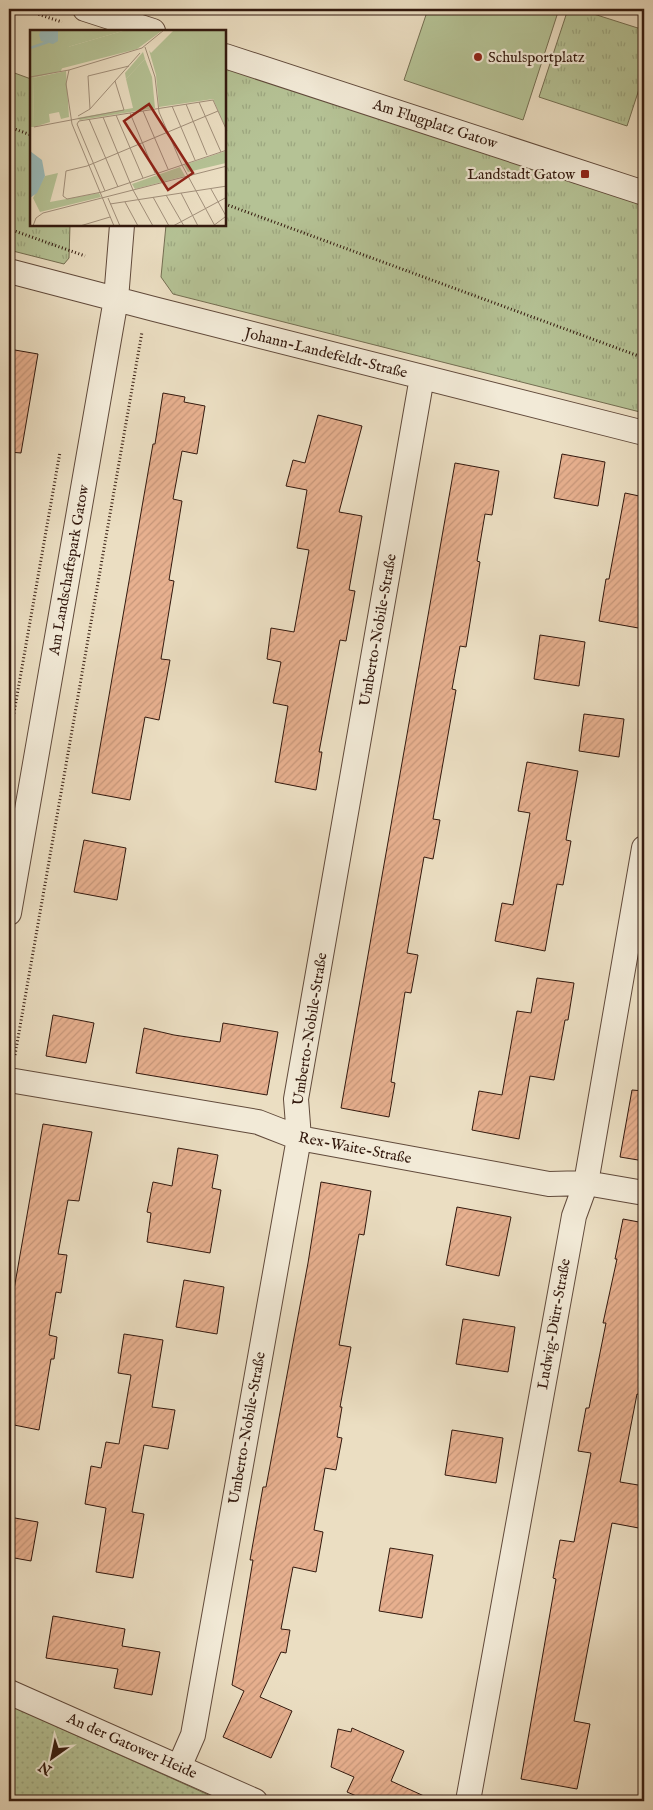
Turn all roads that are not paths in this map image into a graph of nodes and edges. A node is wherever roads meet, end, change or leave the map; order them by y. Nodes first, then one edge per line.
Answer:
1 (85, 9) edge
2 (142, 24) edge
3 (226, 56) edge
4 (644, 193) edge
5 (122, 226) edge
6 (9, 271) edge
7 (116, 299) junction
8 (422, 377) junction
9 (644, 433) edge
10 (644, 848) edge
11 (9, 913) edge
12 (10, 1080) edge
13 (299, 1138) junction
14 (586, 1183) junction
15 (644, 1193) edge
16 (9, 1692) edge
17 (179, 1767) junction
18 (255, 1801) edge
19 (468, 1801) edge

1 - 2 street
3 - 4 street, Am Flugplatz Gatow
5 - 7 street, Am Landschaftspark Gatow
6 - 7 street, Johann-Landefeldt-Straße
7 - 8 street, Johann-Landefeldt-Straße
7 - 11 street, Am Landschaftspark Gatow
8 - 9 street, Johann-Landefeldt-Straße
8 - 13 street, Umberto-Nobile-Straße
10 - 14 street, Ludwig-Dürr-Straße
12 - 13 street, Rex-Waite-Straße
13 - 14 street, Rex-Waite-Straße
13 - 17 street, Umberto-Nobile-Straße
14 - 15 street, Rex-Waite-Straße
14 - 19 street, Ludwig-Dürr-Straße
16 - 17 street, An der Gatower Heide
17 - 18 street, An der Gatower Heide

